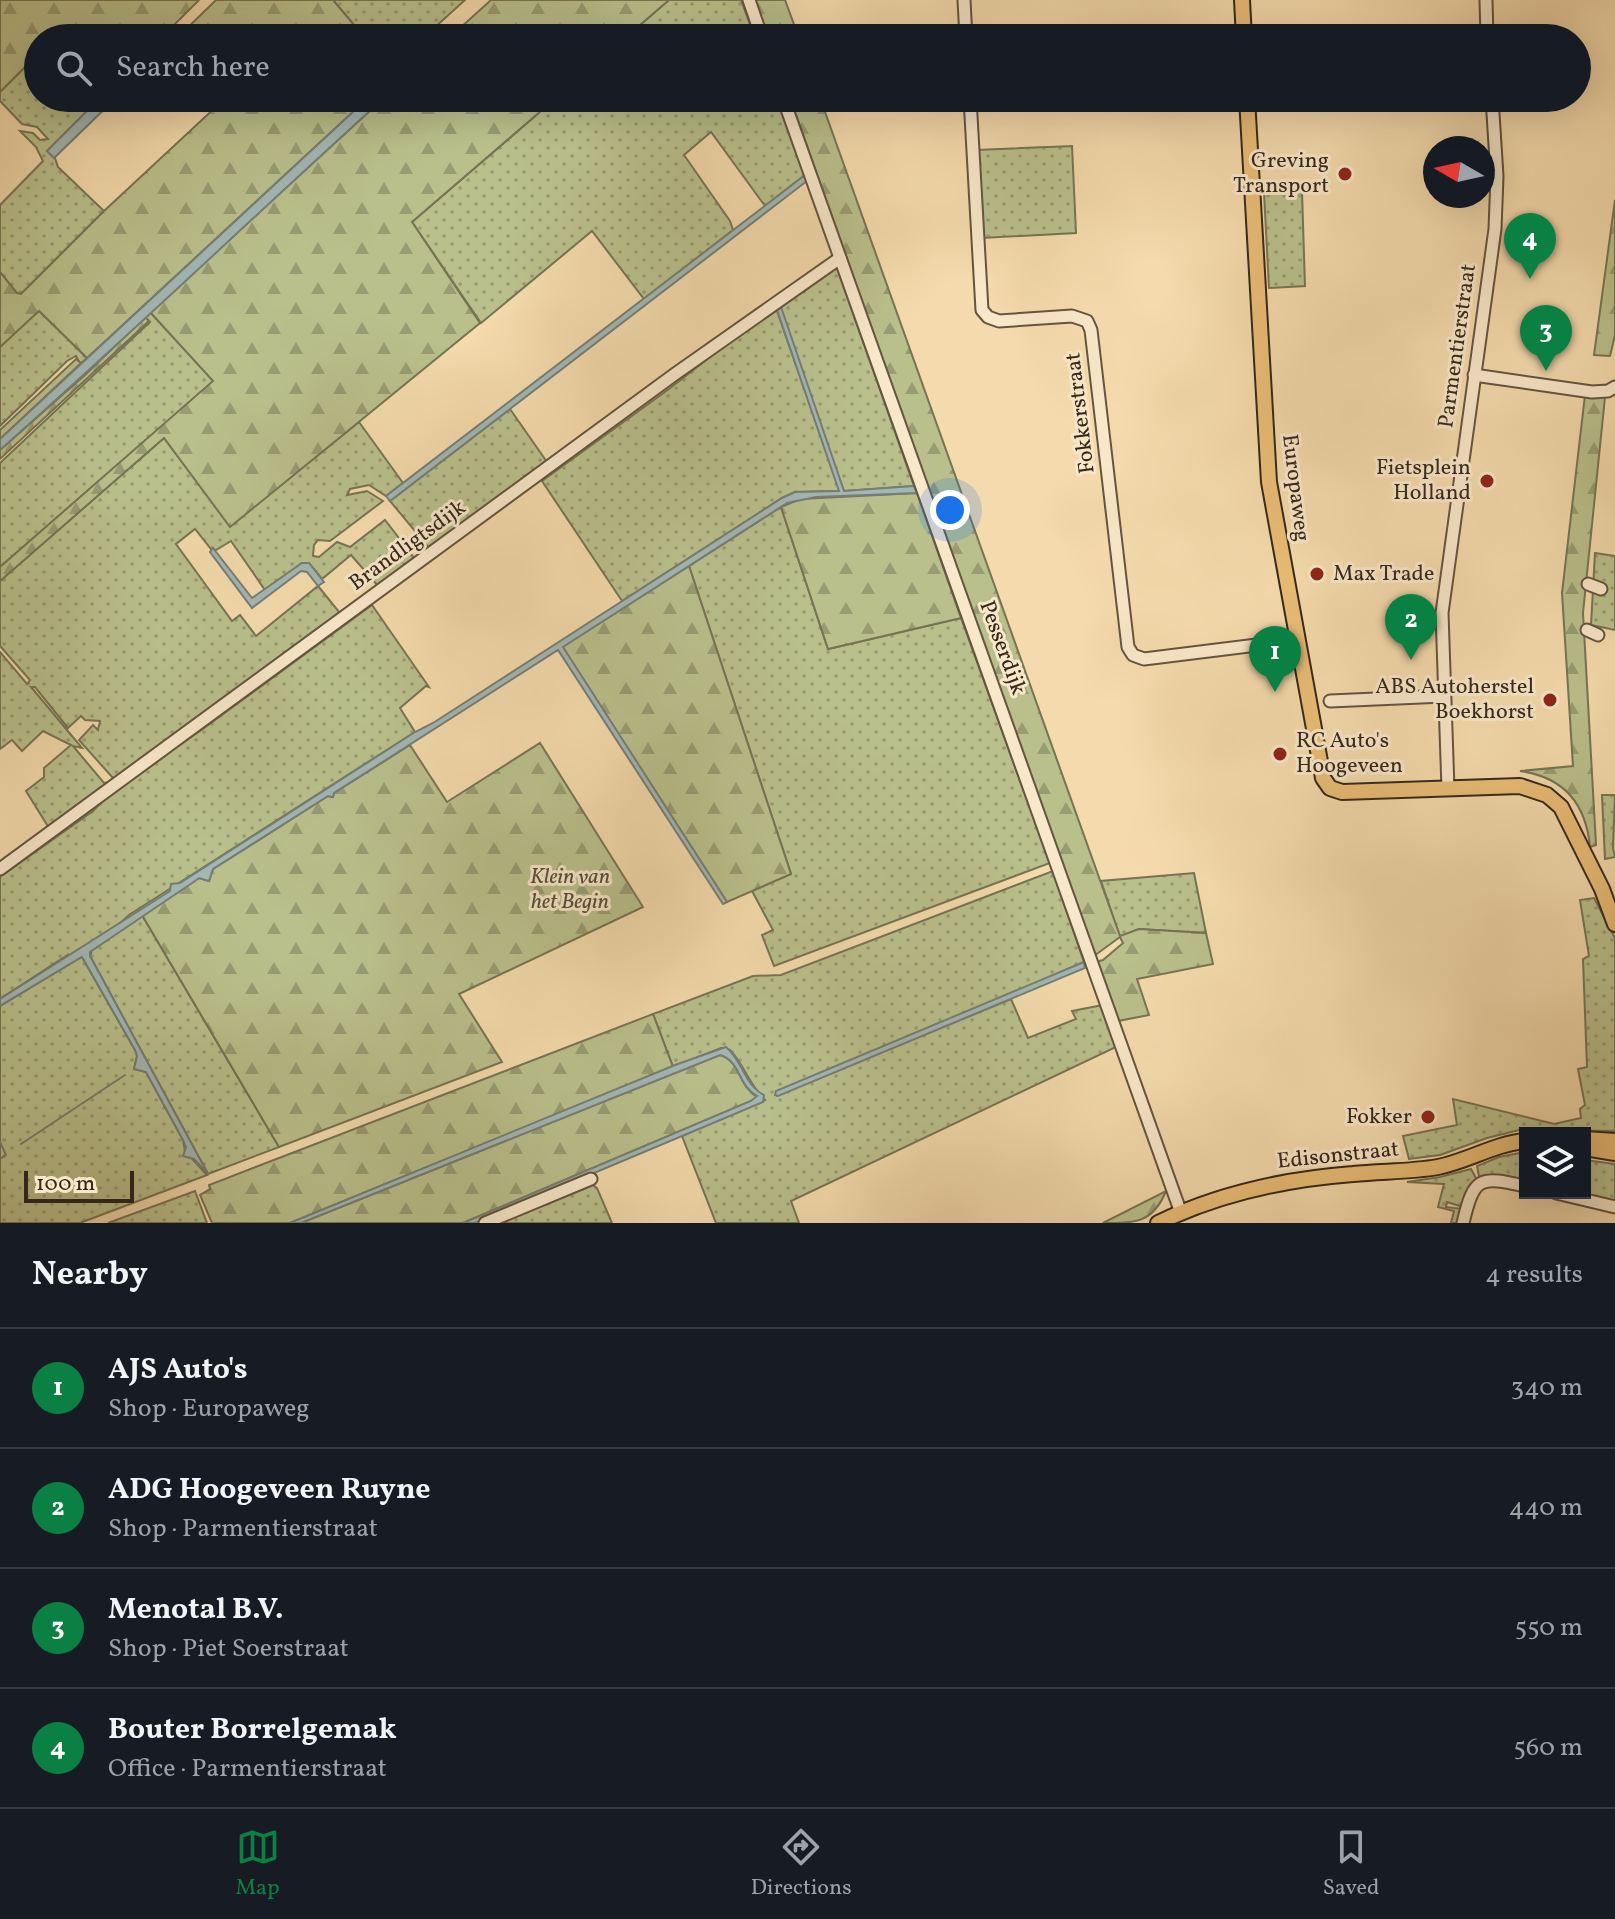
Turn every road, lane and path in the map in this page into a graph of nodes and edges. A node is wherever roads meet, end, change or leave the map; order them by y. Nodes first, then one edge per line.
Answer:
1 (749, 0) edge
2 (964, 0) edge
3 (1242, 0) edge
4 (1486, 0) edge
5 (757, 24) edge
6 (965, 24) edge
7 (1243, 24) edge
8 (1487, 24) edge
9 (788, 112) edge
10 (971, 112) edge
11 (1248, 112) edge
12 (1493, 112) edge
13 (840, 258) junction
14 (1474, 375) junction
15 (1611, 389) edge
16 (1588, 584) dead end
17 (1601, 589) dead end
18 (1297, 640) junction
19 (1444, 696) junction
20 (1330, 701) dead end
21 (1448, 789) junction
22 (0, 869) edge
23 (1602, 889) junction
24 (1615, 905) edge
25 (1615, 924) edge
26 (1591, 1139) edge
27 (1615, 1141) edge
28 (1519, 1142) edge
29 (1591, 1149) edge
30 (1615, 1153) edge
31 (591, 1179) dead end
32 (1519, 1185) edge
33 (1581, 1199) edge
34 (1615, 1207) edge
35 (1181, 1213) junction
36 (485, 1223) edge
37 (1158, 1223) edge
38 (1463, 1223) edge

1 - 5 street
2 - 6 street
3 - 7 main road
4 - 8 street
9 - 13 street, Pesserdijk
10 - 18 street, Fokkerstraat
11 - 18 main road, Europaweg
12 - 14 street, Parmentierstraat
13 - 22 street, Brandligtsdijk
13 - 35 street, Pesserdijk
14 - 15 street
14 - 19 street, Parmentierstraat
16 - 17 street
18 - 21 main road, Europaweg
19 - 20 street
19 - 21 street, Parmentierstraat
21 - 23 main road, Europaweg
23 - 24 main road, Europaweg
23 - 25 main road, Europaweg
26 - 27 main road
28 - 35 main road, Edisonstraat
29 - 30 main road
31 - 36 street
32 - 38 street
33 - 34 street
35 - 37 main road, Edisonstraat

